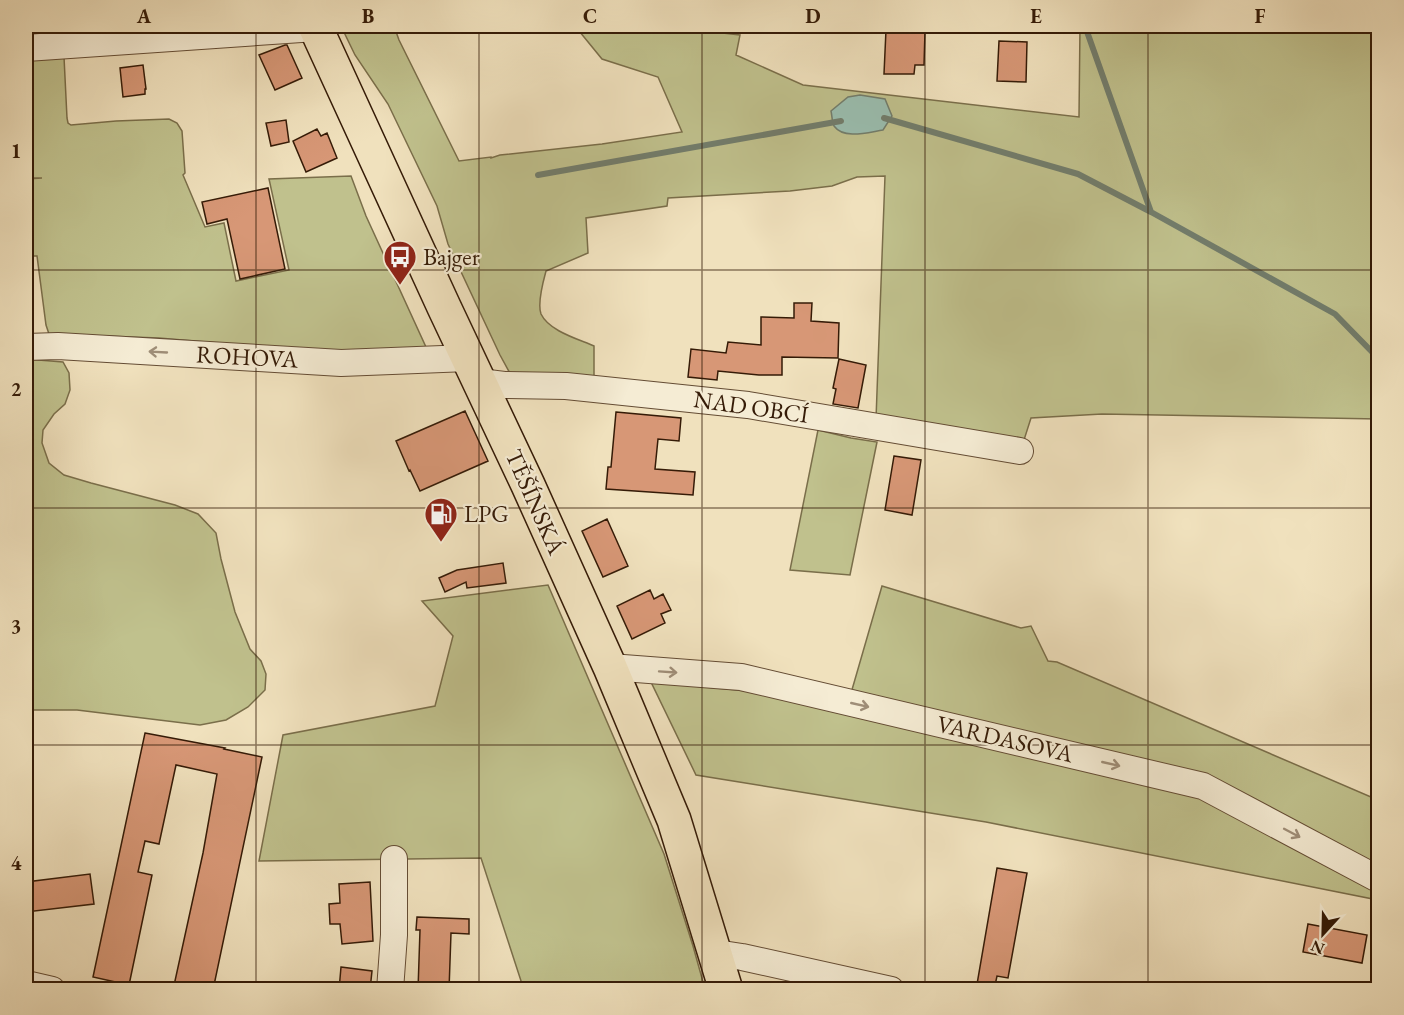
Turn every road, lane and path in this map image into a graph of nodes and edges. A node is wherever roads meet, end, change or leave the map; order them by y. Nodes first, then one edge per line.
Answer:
1 (316, 27) edge
2 (26, 48) edge
3 (26, 346) edge
4 (474, 370) junction
5 (1020, 451) dead end
6 (610, 667) junction
7 (394, 858) dead end
8 (1378, 879) edge
9 (716, 953) junction
10 (26, 984) edge
11 (52, 990) edge
12 (390, 990) edge
13 (726, 990) edge
14 (891, 990) edge

1 - 2 street
1 - 4 main road, TĚŠÍNSKÁ
4 -> 3 street, ROHOVA
4 - 5 street, NAD OBCÍ
4 - 6 main road, TĚŠÍNSKÁ
6 -> 8 street, VARDASOVA
6 - 9 main road, TĚŠÍNSKÁ
7 - 12 street
9 - 13 main road, TĚŠÍNSKÁ
9 - 14 street
10 - 11 street

